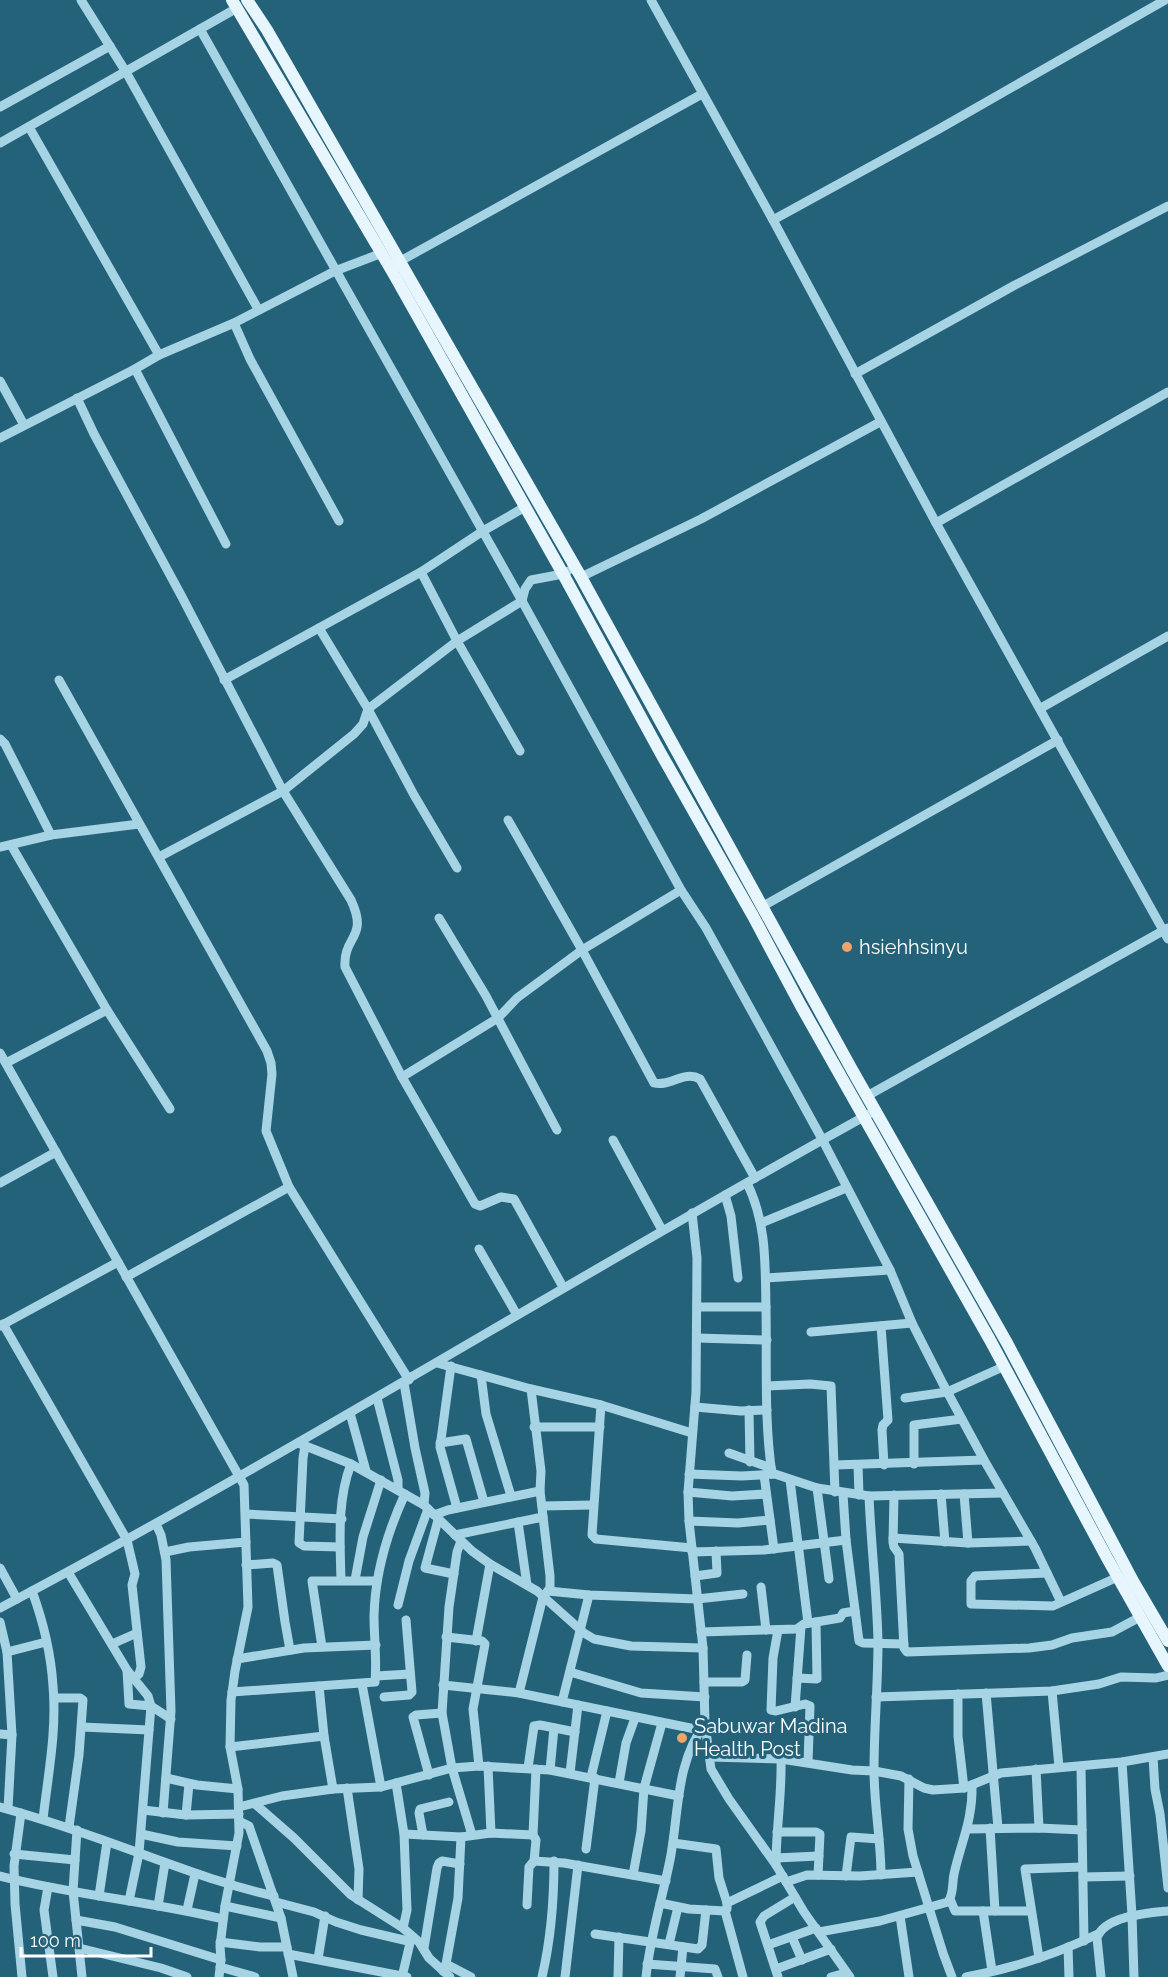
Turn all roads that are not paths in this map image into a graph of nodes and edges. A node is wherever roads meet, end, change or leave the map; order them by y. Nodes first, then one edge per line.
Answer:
1 (81, 0) edge
2 (651, 0) edge
3 (1165, 0) edge
4 (239, 3) edge
5 (200, 29) junction
6 (110, 46) junction
7 (126, 72) junction
8 (702, 94) junction
9 (0, 107) edge
10 (29, 127) junction
11 (0, 143) edge
12 (1168, 206) edge
13 (773, 220) junction
14 (382, 253) junction
15 (395, 264) junction
16 (335, 271) junction
17 (258, 309) junction
18 (234, 323) junction
19 (159, 355) junction
20 (135, 369) junction
21 (855, 374) junction
22 (0, 381) edge
23 (1168, 392) edge
24 (77, 398) junction
25 (880, 422) junction
26 (24, 425) junction
27 (0, 438) edge
28 (525, 507) junction
29 (339, 521) dead end
30 (936, 523) junction
31 (483, 531) junction
32 (226, 544) dead end
33 (421, 572) junction
34 (578, 572) junction
35 (563, 574) junction
36 (522, 601) junction
37 (319, 628) junction
38 (1168, 636) edge
39 (457, 641) junction
40 (59, 680) dead end
41 (224, 680) junction
42 (1041, 708) junction
43 (368, 709) junction
44 (1058, 740) junction
45 (2, 743) edge
46 (520, 751) dead end
47 (283, 791) junction
48 (508, 820) dead end
49 (139, 824) junction
50 (51, 835) junction
51 (12, 845) junction
52 (0, 847) edge
53 (159, 857) junction
54 (457, 868) dead end
55 (681, 890) junction
56 (763, 906) junction
57 (439, 918) dead end
58 (1166, 933) edge
59 (582, 950) junction
60 (106, 1010) junction
61 (498, 1018) junction
62 (0, 1053) edge
63 (6, 1063) junction
64 (402, 1077) junction
65 (867, 1096) junction
66 (170, 1109) dead end
67 (869, 1113) junction
68 (557, 1130) dead end
69 (822, 1139) junction
70 (614, 1140) dead end
71 (56, 1152) junction
72 (751, 1181) junction
73 (0, 1183) edge
74 (289, 1187) junction
75 (846, 1188) junction
76 (725, 1195) junction
77 (692, 1214) junction
78 (761, 1223) junction
79 (662, 1230) junction
80 (479, 1249) dead end
81 (118, 1262) junction
82 (890, 1270) junction
83 (126, 1277) junction
84 (738, 1278) dead end
85 (766, 1278) junction
86 (563, 1287) junction
87 (697, 1307) junction
88 (766, 1307) junction
89 (517, 1315) junction
90 (912, 1323) junction
91 (2, 1325) edge
92 (881, 1326) junction
93 (812, 1332) dead end
94 (697, 1338) junction
95 (767, 1340) junction
96 (437, 1363) junction
97 (451, 1366) junction
98 (1005, 1366) junction
99 (482, 1375) junction
100 (407, 1381) junction
101 (767, 1386) junction
102 (531, 1389) junction
103 (947, 1392) junction
104 (377, 1398) junction
105 (905, 1398) dead end
106 (601, 1405) junction
107 (695, 1407) junction
108 (749, 1410) junction
109 (767, 1410) junction
110 (350, 1413) junction
111 (962, 1419) junction
112 (534, 1427) junction
113 (600, 1427) junction
114 (692, 1432) junction
115 (440, 1443) junction
116 (301, 1444) junction
117 (729, 1453) dead end
118 (984, 1460) junction
119 (750, 1462) junction
120 (351, 1464) junction
121 (914, 1464) junction
122 (835, 1465) junction
123 (858, 1465) junction
124 (885, 1465) junction
125 (366, 1471) junction
126 (769, 1472) junction
127 (689, 1474) junction
128 (239, 1476) junction
129 (381, 1480) junction
130 (790, 1480) junction
131 (817, 1488) junction
132 (540, 1491) junction
133 (401, 1492) junction
134 (688, 1492) junction
135 (839, 1493) junction
136 (1003, 1493) junction
137 (766, 1494) junction
138 (941, 1494) junction
139 (964, 1494) junction
140 (511, 1496) junction
141 (864, 1496) junction
142 (894, 1496) junction
143 (484, 1502) junction
144 (593, 1505) junction
145 (542, 1506) junction
146 (457, 1508) junction
147 (431, 1512) junction
148 (246, 1514) junction
149 (301, 1516) junction
150 (543, 1517) junction
151 (342, 1519) junction
152 (770, 1520) junction
153 (689, 1521) junction
154 (518, 1522) junction
155 (156, 1524) junction
156 (458, 1538) junction
157 (893, 1538) junction
158 (127, 1540) junction
159 (846, 1540) junction
160 (1031, 1541) junction
161 (246, 1542) junction
162 (945, 1542) junction
163 (823, 1543) junction
164 (968, 1543) junction
165 (799, 1546) junction
166 (340, 1547) junction
167 (774, 1549) junction
168 (692, 1550) junction
169 (716, 1551) junction
170 (165, 1552) junction
171 (490, 1564) junction
172 (246, 1565) junction
173 (0, 1568) edge
174 (68, 1572) junction
175 (1047, 1573) junction
176 (454, 1574) junction
177 (695, 1576) junction
178 (1118, 1577) junction
179 (829, 1579) dead end
180 (341, 1580) junction
181 (355, 1580) junction
182 (377, 1581) junction
183 (527, 1585) junction
184 (761, 1587) dead end
185 (32, 1591) junction
186 (546, 1594) junction
187 (743, 1594) dead end
188 (589, 1595) junction
189 (17, 1599) junction
190 (697, 1599) junction
191 (1061, 1602) junction
192 (398, 1605) dead end
193 (0, 1608) edge
194 (855, 1611) junction
195 (1140, 1617) junction
196 (406, 1620) dead end
197 (0, 1622) edge
198 (809, 1624) junction
199 (581, 1630) junction
200 (766, 1630) junction
201 (778, 1630) junction
202 (701, 1632) junction
203 (137, 1633) junction
204 (446, 1637) junction
205 (476, 1641) junction
206 (1168, 1641) edge
207 (46, 1642) junction
208 (112, 1644) junction
209 (878, 1644) junction
210 (904, 1644) junction
211 (375, 1645) junction
212 (322, 1647) junction
213 (703, 1648) junction
214 (291, 1650) junction
215 (7, 1652) junction
216 (747, 1655) dead end
217 (237, 1659) junction
218 (1168, 1666) edge
219 (126, 1670) junction
220 (570, 1672) junction
221 (410, 1674) junction
222 (1168, 1675) edge
223 (376, 1676) junction
224 (797, 1678) junction
225 (133, 1679) junction
226 (704, 1682) junction
227 (362, 1684) junction
228 (443, 1685) junction
229 (319, 1686) junction
230 (477, 1689) junction
231 (1052, 1691) junction
232 (232, 1692) junction
233 (519, 1693) junction
234 (986, 1693) junction
235 (958, 1694) junction
236 (5, 1696) edge
237 (876, 1696) junction
238 (384, 1697) dead end
239 (705, 1697) junction
240 (54, 1698) junction
241 (562, 1701) junction
242 (578, 1705) junction
243 (151, 1706) junction
244 (795, 1707) junction
245 (607, 1711) junction
246 (442, 1713) junction
247 (635, 1718) junction
248 (171, 1719) junction
249 (662, 1723) junction
250 (82, 1727) junction
251 (703, 1727) junction
252 (554, 1728) junction
253 (148, 1730) junction
254 (575, 1732) junction
255 (0, 1734) edge
256 (12, 1735) junction
257 (324, 1736) junction
258 (0, 1744) edge
259 (230, 1747) junction
260 (1168, 1754) edge
261 (710, 1757) junction
262 (1153, 1757) junction
263 (781, 1760) junction
264 (808, 1762) junction
265 (1122, 1762) junction
266 (484, 1766) junction
267 (1059, 1767) junction
268 (1081, 1767) junction
269 (452, 1768) junction
270 (532, 1768) junction
271 (1036, 1769) junction
272 (550, 1770) junction
273 (874, 1771) junction
274 (570, 1773) junction
275 (429, 1774) junction
276 (994, 1775) junction
277 (166, 1778) junction
278 (593, 1778) junction
279 (909, 1779) junction
280 (396, 1783) junction
281 (619, 1783) junction
282 (189, 1784) junction
283 (968, 1786) junction
284 (381, 1787) junction
285 (347, 1788) junction
286 (644, 1788) junction
287 (238, 1789) junction
288 (333, 1789) junction
289 (679, 1796) junction
290 (449, 1802) dead end
291 (255, 1804) junction
292 (4, 1808) edge
293 (143, 1810) junction
294 (21, 1813) junction
295 (163, 1813) junction
296 (239, 1814) junction
297 (186, 1815) junction
298 (43, 1819) junction
299 (994, 1828) junction
300 (1039, 1828) junction
301 (73, 1829) junction
302 (967, 1829) junction
303 (1082, 1830) junction
304 (777, 1832) junction
305 (491, 1833) junction
306 (141, 1834) junction
307 (405, 1834) junction
308 (423, 1835) junction
309 (472, 1835) junction
310 (532, 1835) junction
311 (462, 1837) junction
312 (879, 1839) junction
313 (107, 1842) junction
314 (674, 1843) junction
315 (237, 1846) junction
316 (586, 1849) dead end
317 (139, 1853) junction
318 (14, 1854) junction
319 (819, 1856) junction
320 (75, 1860) junction
321 (534, 1861) junction
322 (554, 1861) junction
323 (776, 1862) junction
324 (165, 1863) junction
325 (460, 1863) junction
326 (578, 1865) junction
327 (918, 1872) junction
328 (1083, 1872) junction
329 (195, 1874) junction
330 (633, 1875) junction
331 (818, 1875) junction
332 (846, 1875) junction
333 (881, 1875) junction
334 (0, 1876) edge
335 (1130, 1876) junction
336 (14, 1879) junction
337 (784, 1879) junction
338 (666, 1881) junction
339 (230, 1884) junction
340 (48, 1887) junction
341 (1168, 1888) edge
342 (73, 1891) junction
343 (99, 1896) junction
344 (795, 1897) junction
345 (275, 1899) junction
346 (950, 1899) junction
347 (358, 1900) junction
348 (129, 1901) junction
349 (660, 1903) junction
350 (527, 1905) dead end
351 (158, 1906) junction
352 (225, 1906) junction
353 (678, 1907) junction
354 (726, 1907) junction
355 (928, 1907) junction
356 (187, 1910) junction
357 (706, 1910) junction
358 (983, 1911) junction
359 (995, 1911) junction
360 (1031, 1911) junction
361 (1168, 1911) edge
362 (1132, 1915) junction
363 (325, 1916) junction
364 (900, 1916) junction
365 (281, 1918) junction
366 (223, 1919) junction
367 (76, 1920) junction
368 (1168, 1923) edge
369 (403, 1928) junction
370 (817, 1930) junction
371 (595, 1934) dead end
372 (1098, 1934) junction
373 (620, 1937) junction
374 (792, 1937) junction
375 (650, 1941) junction
376 (1084, 1941) junction
377 (220, 1942) junction
378 (669, 1944) junction
379 (768, 1945) junction
380 (683, 1947) junction
381 (1068, 1947) junction
382 (79, 1948) junction
383 (424, 1948) junction
384 (831, 1949) junction
385 (287, 1950) junction
386 (1039, 1958) junction
387 (318, 1959) junction
388 (802, 1960) junction
389 (647, 1964) junction
390 (1013, 1966) junction
391 (680, 1967) junction
392 (220, 1968) edge
393 (446, 1971) edge
394 (992, 1971) junction
395 (160, 1973) edge
396 (777, 1973) edge
397 (240, 1975) edge
398 (846, 1975) edge
399 (22, 1977) edge
400 (53, 1977) edge
401 (82, 1977) edge
402 (188, 1977) edge
403 (255, 1977) edge
404 (293, 1977) edge
405 (404, 1977) edge
406 (471, 1977) edge
407 (542, 1977) edge
408 (565, 1977) edge
409 (618, 1977) edge
410 (646, 1977) edge
411 (680, 1977) edge
412 (718, 1977) edge
413 (743, 1977) edge
414 (831, 1977) edge
415 (909, 1977) edge
416 (952, 1977) edge
417 (969, 1977) edge
418 (1014, 1977) edge
419 (1069, 1977) edge
420 (1101, 1977) edge
421 (1134, 1977) edge

1 - 6 street
2 - 8 street
3 - 13 street
4 - 5 street
4 - 14 main road
4 - 15 main road
5 - 7 street
5 - 16 street
6 - 7 street
6 - 9 street
7 - 10 street
7 - 17 street
8 - 13 street
8 - 15 street
10 - 11 street
10 - 19 street
12 - 21 street
13 - 21 street
14 - 15 main road
14 - 16 street
15 - 28 main road
15 - 34 main road
16 - 17 street
16 - 31 street
17 - 18 street
18 - 19 street
18 - 29 street
19 - 20 street
20 - 24 street
20 - 32 street
21 - 25 street
22 - 26 street
23 - 30 street
24 - 26 street
24 - 41 street
25 - 30 street
25 - 34 street
26 - 27 street
28 - 31 street
28 - 35 main road
30 - 42 street
31 - 33 street
31 - 36 street
33 - 37 street
33 - 39 street
34 - 35 street
34 - 56 main road
35 - 36 street
35 - 67 main road
36 - 39 street
36 - 55 street
37 - 41 street
37 - 43 street
38 - 42 street
39 - 43 street
39 - 46 street
40 - 49 street
41 - 47 street
42 - 44 street
43 - 47 street
43 - 54 street
44 - 56 street
44 - 58 street
45 - 50 street
47 - 53 street
47 - 64 street
48 - 59 street
49 - 50 street
49 - 53 street
50 - 51 street
51 - 52 street
51 - 60 street
53 - 74 street
55 - 59 street
55 - 69 street
56 - 65 main road
57 - 61 street
58 - 65 street
59 - 61 street
59 - 72 street
60 - 63 street
60 - 66 street
61 - 64 street
61 - 68 street
62 - 63 street
63 - 71 street
64 - 86 street
65 - 67 main road
67 - 69 street
67 - 98 main road
67 - 206 main road
69 - 72 street
69 - 75 street
70 - 79 street
71 - 73 street
71 - 81 street
72 - 76 street
72 - 78 street
74 - 83 street
74 - 100 street
75 - 78 street
75 - 82 street
76 - 77 street
76 - 84 street
77 - 79 street
77 - 87 street
78 - 85 street
79 - 86 street
80 - 89 street
81 - 83 street
81 - 91 street
82 - 85 street
82 - 90 street
83 - 128 street
85 - 88 street
86 - 89 street
87 - 88 street
87 - 94 street
88 - 95 street
89 - 96 street
90 - 92 street
90 - 103 street
91 - 158 street
92 - 93 street
92 - 124 street
94 - 95 street
94 - 107 street
95 - 101 street
96 - 97 street
96 - 100 street
97 - 99 street
97 - 115 street
98 - 103 street
98 - 178 main road
99 - 102 street
99 - 140 street
100 - 104 street
100 - 147 street
101 - 109 street
101 - 122 street
102 - 106 street
102 - 112 street
103 - 105 street
103 - 111 street
104 - 110 street
104 - 133 street
106 - 113 street
106 - 114 street
107 - 108 street
107 - 114 street
108 - 109 street
108 - 119 street
109 - 126 street
110 - 116 street
110 - 125 street
111 - 118 street
111 - 121 street
112 - 113 street
112 - 132 street
113 - 144 street
114 - 127 street
115 - 143 street
115 - 146 street
116 - 120 street
116 - 128 street
116 - 149 street
117 - 119 street
118 - 121 street
118 - 136 street
119 - 126 street
120 - 125 street
120 - 151 street
121 - 124 street
122 - 123 street
122 - 135 street
123 - 124 street
123 - 141 street
125 - 129 street
126 - 127 street
126 - 130 street
126 - 137 street
127 - 134 street
128 - 148 street
128 - 155 street
129 - 133 street
129 - 181 street
130 - 131 street
130 - 165 street
131 - 135 street
131 - 163 street
132 - 140 street
132 - 145 street
133 - 147 street
133 - 182 street
134 - 137 street
134 - 153 street
135 - 141 street
135 - 159 street
136 - 139 street
136 - 160 street
137 - 152 street
138 - 139 street
138 - 142 street
138 - 162 street
139 - 164 street
140 - 143 street
141 - 142 street
141 - 209 street
142 - 157 street
143 - 146 street
144 - 145 street
144 - 168 street
145 - 150 street
146 - 147 street
147 - 156 street
147 - 176 street
147 - 192 street
148 - 149 street
148 - 161 street
149 - 151 street
149 - 166 street
150 - 154 street
150 - 186 street
151 - 166 street
152 - 153 street
152 - 167 street
153 - 168 street
154 - 156 street
154 - 183 street
155 - 158 street
155 - 170 street
156 - 171 street
156 - 176 street
157 - 162 street
157 - 210 street
158 - 174 street
158 - 203 street
159 - 163 street
159 - 194 street
160 - 164 street
160 - 175 street
161 - 170 street
161 - 172 street
162 - 164 street
163 - 165 street
163 - 179 street
165 - 167 street
165 - 198 street
166 - 180 street
167 - 169 street
168 - 169 street
168 - 177 street
169 - 177 street
170 - 248 street
171 - 183 street
171 - 205 street
172 - 214 street
172 - 217 street
173 - 189 street
174 - 185 street
174 - 208 street
175 - 191 street
175 - 191 street
176 - 204 street
177 - 190 street
178 - 191 street
178 - 195 main road
180 - 181 street
180 - 212 street
181 - 182 street
182 - 211 street
183 - 186 street
184 - 200 street
185 - 189 street
185 - 207 street
186 - 188 street
186 - 199 street
186 - 233 street
187 - 190 street
188 - 190 street
188 - 199 street
189 - 193 street
190 - 202 street
194 - 198 street
194 - 209 street
195 - 210 street
195 - 218 main road
196 - 221 street
197 - 215 street
198 - 201 street
198 - 224 street
198 - 224 street
199 - 213 street
199 - 220 street
200 - 201 street
200 - 202 street
201 - 244 street
202 - 213 street
203 - 208 street
203 - 225 street
204 - 205 street
204 - 228 street
205 - 230 street
207 - 215 street
207 - 240 street
208 - 219 street
209 - 210 street
209 - 237 street
211 - 212 street
211 - 223 street
212 - 214 street
213 - 226 street
214 - 217 street
215 - 236 street
216 - 226 street
217 - 232 street
219 - 225 street
219 - 243 street
220 - 239 street
220 - 241 street
221 - 223 street
221 - 238 street
222 - 231 street
223 - 227 street
224 - 244 street
225 - 243 street
226 - 239 street
227 - 229 street
227 - 284 street
228 - 230 street
228 - 246 street
229 - 232 street
229 - 257 street
230 - 233 street
230 - 266 street
231 - 234 street
231 - 267 street
232 - 259 street
233 - 241 street
234 - 235 street
234 - 276 street
235 - 237 street
235 - 283 street
236 - 256 street
237 - 273 street
239 - 251 street
240 - 250 street
240 - 298 street
241 - 242 street
242 - 245 street
242 - 254 street
243 - 248 street
243 - 253 street
244 - 264 street
245 - 247 street
245 - 278 street
246 - 269 street
246 - 275 street
247 - 249 street
247 - 281 street
248 - 277 street
249 - 251 street
249 - 286 street
250 - 253 street
250 - 301 street
251 - 261 street
251 - 289 street
252 - 254 street
252 - 270 street
252 - 272 street
253 - 293 street
254 - 274 street
255 - 256 street
255 - 258 street
256 - 292 street
257 - 259 street
257 - 288 street
259 - 287 street
260 - 262 street
261 - 263 street
261 - 323 street
262 - 265 street
262 - 341 street
263 - 264 street
263 - 304 street
264 - 273 street
265 - 268 street
265 - 335 street
266 - 269 street
266 - 270 street
266 - 305 street
267 - 268 street
267 - 271 street
268 - 303 street
269 - 275 street
269 - 309 street
270 - 272 street
270 - 310 street
271 - 276 street
271 - 300 street
272 - 274 street
273 - 279 street
273 - 312 street
274 - 278 street
275 - 280 street
276 - 283 street
276 - 299 street
277 - 282 street
277 - 295 street
278 - 281 street
278 - 316 street
279 - 283 street
279 - 327 street
280 - 284 street
280 - 307 street
281 - 286 street
282 - 287 street
282 - 297 street
283 - 302 street
284 - 285 street
285 - 288 street
285 - 347 street
286 - 289 street
286 - 330 street
287 - 296 street
288 - 291 street
289 - 314 street
290 - 308 street
291 - 296 street
291 - 347 street
292 - 294 street
293 - 295 street
293 - 306 street
294 - 298 street
294 - 318 street
295 - 297 street
296 - 297 street
296 - 315 street
296 - 345 street
298 - 301 street
299 - 300 street
299 - 302 street
299 - 359 street
300 - 303 street
301 - 313 street
301 - 320 street
302 - 346 street
303 - 328 street
304 - 319 street
304 - 323 street
305 - 309 street
305 - 310 street
306 - 315 street
306 - 317 street
307 - 308 street
307 - 369 street
308 - 311 street
309 - 311 street
310 - 321 street
311 - 325 street
312 - 332 street
312 - 333 street
313 - 317 street
313 - 343 street
314 - 338 street
314 - 354 street
315 - 339 street
317 - 324 street
317 - 348 street
318 - 320 street
318 - 336 street
319 - 323 street
319 - 331 street
320 - 342 street
321 - 322 street
321 - 350 street
322 - 326 street
322 - 407 street
323 - 337 street
324 - 329 street
324 - 351 street
325 - 383 street
325 - 393 street
326 - 330 street
326 - 408 street
327 - 333 street
327 - 355 street
328 - 335 street
328 - 360 street
328 - 376 street
329 - 339 street
329 - 356 street
330 - 338 street
331 - 332 street
331 - 337 street
332 - 333 street
334 - 336 street
335 - 362 street
336 - 340 street
336 - 399 street
337 - 344 street
337 - 354 street
338 - 349 street
339 - 345 street
339 - 352 street
340 - 342 street
340 - 400 street
342 - 343 street
342 - 367 street
343 - 348 street
344 - 370 street
344 - 379 street
345 - 363 street
345 - 365 street
346 - 355 street
346 - 358 street
347 - 369 street
348 - 351 street
349 - 353 street
349 - 375 street
351 - 356 street
352 - 365 street
352 - 366 street
353 - 357 street
353 - 378 street
354 - 357 street
354 - 413 street
355 - 364 street
355 - 416 street
356 - 366 street
357 - 380 street
358 - 359 street
358 - 394 street
359 - 360 street
360 - 386 street
361 - 362 street
361 - 368 street
362 - 372 street
362 - 421 street
363 - 387 street
363 - 405 street
364 - 370 street
364 - 415 street
365 - 385 street
366 - 377 street
367 - 382 street
367 - 392 street
369 - 383 street
370 - 374 street
370 - 384 street
371 - 373 street
372 - 376 street
372 - 420 street
373 - 375 street
373 - 409 street
374 - 379 street
374 - 388 street
375 - 378 street
375 - 389 street
376 - 381 street
377 - 385 street
377 - 392 street
378 - 380 street
379 - 396 street
380 - 391 street
381 - 386 street
381 - 419 street
382 - 395 street
382 - 401 street
383 - 393 street
384 - 388 street
384 - 398 street
385 - 387 street
385 - 404 street
386 - 390 street
387 - 405 street
388 - 396 street
389 - 391 street
389 - 410 street
390 - 394 street
390 - 418 street
391 - 411 street
391 - 412 street
392 - 397 street
393 - 406 street
394 - 417 street
395 - 402 street
397 - 403 street
398 - 414 street

